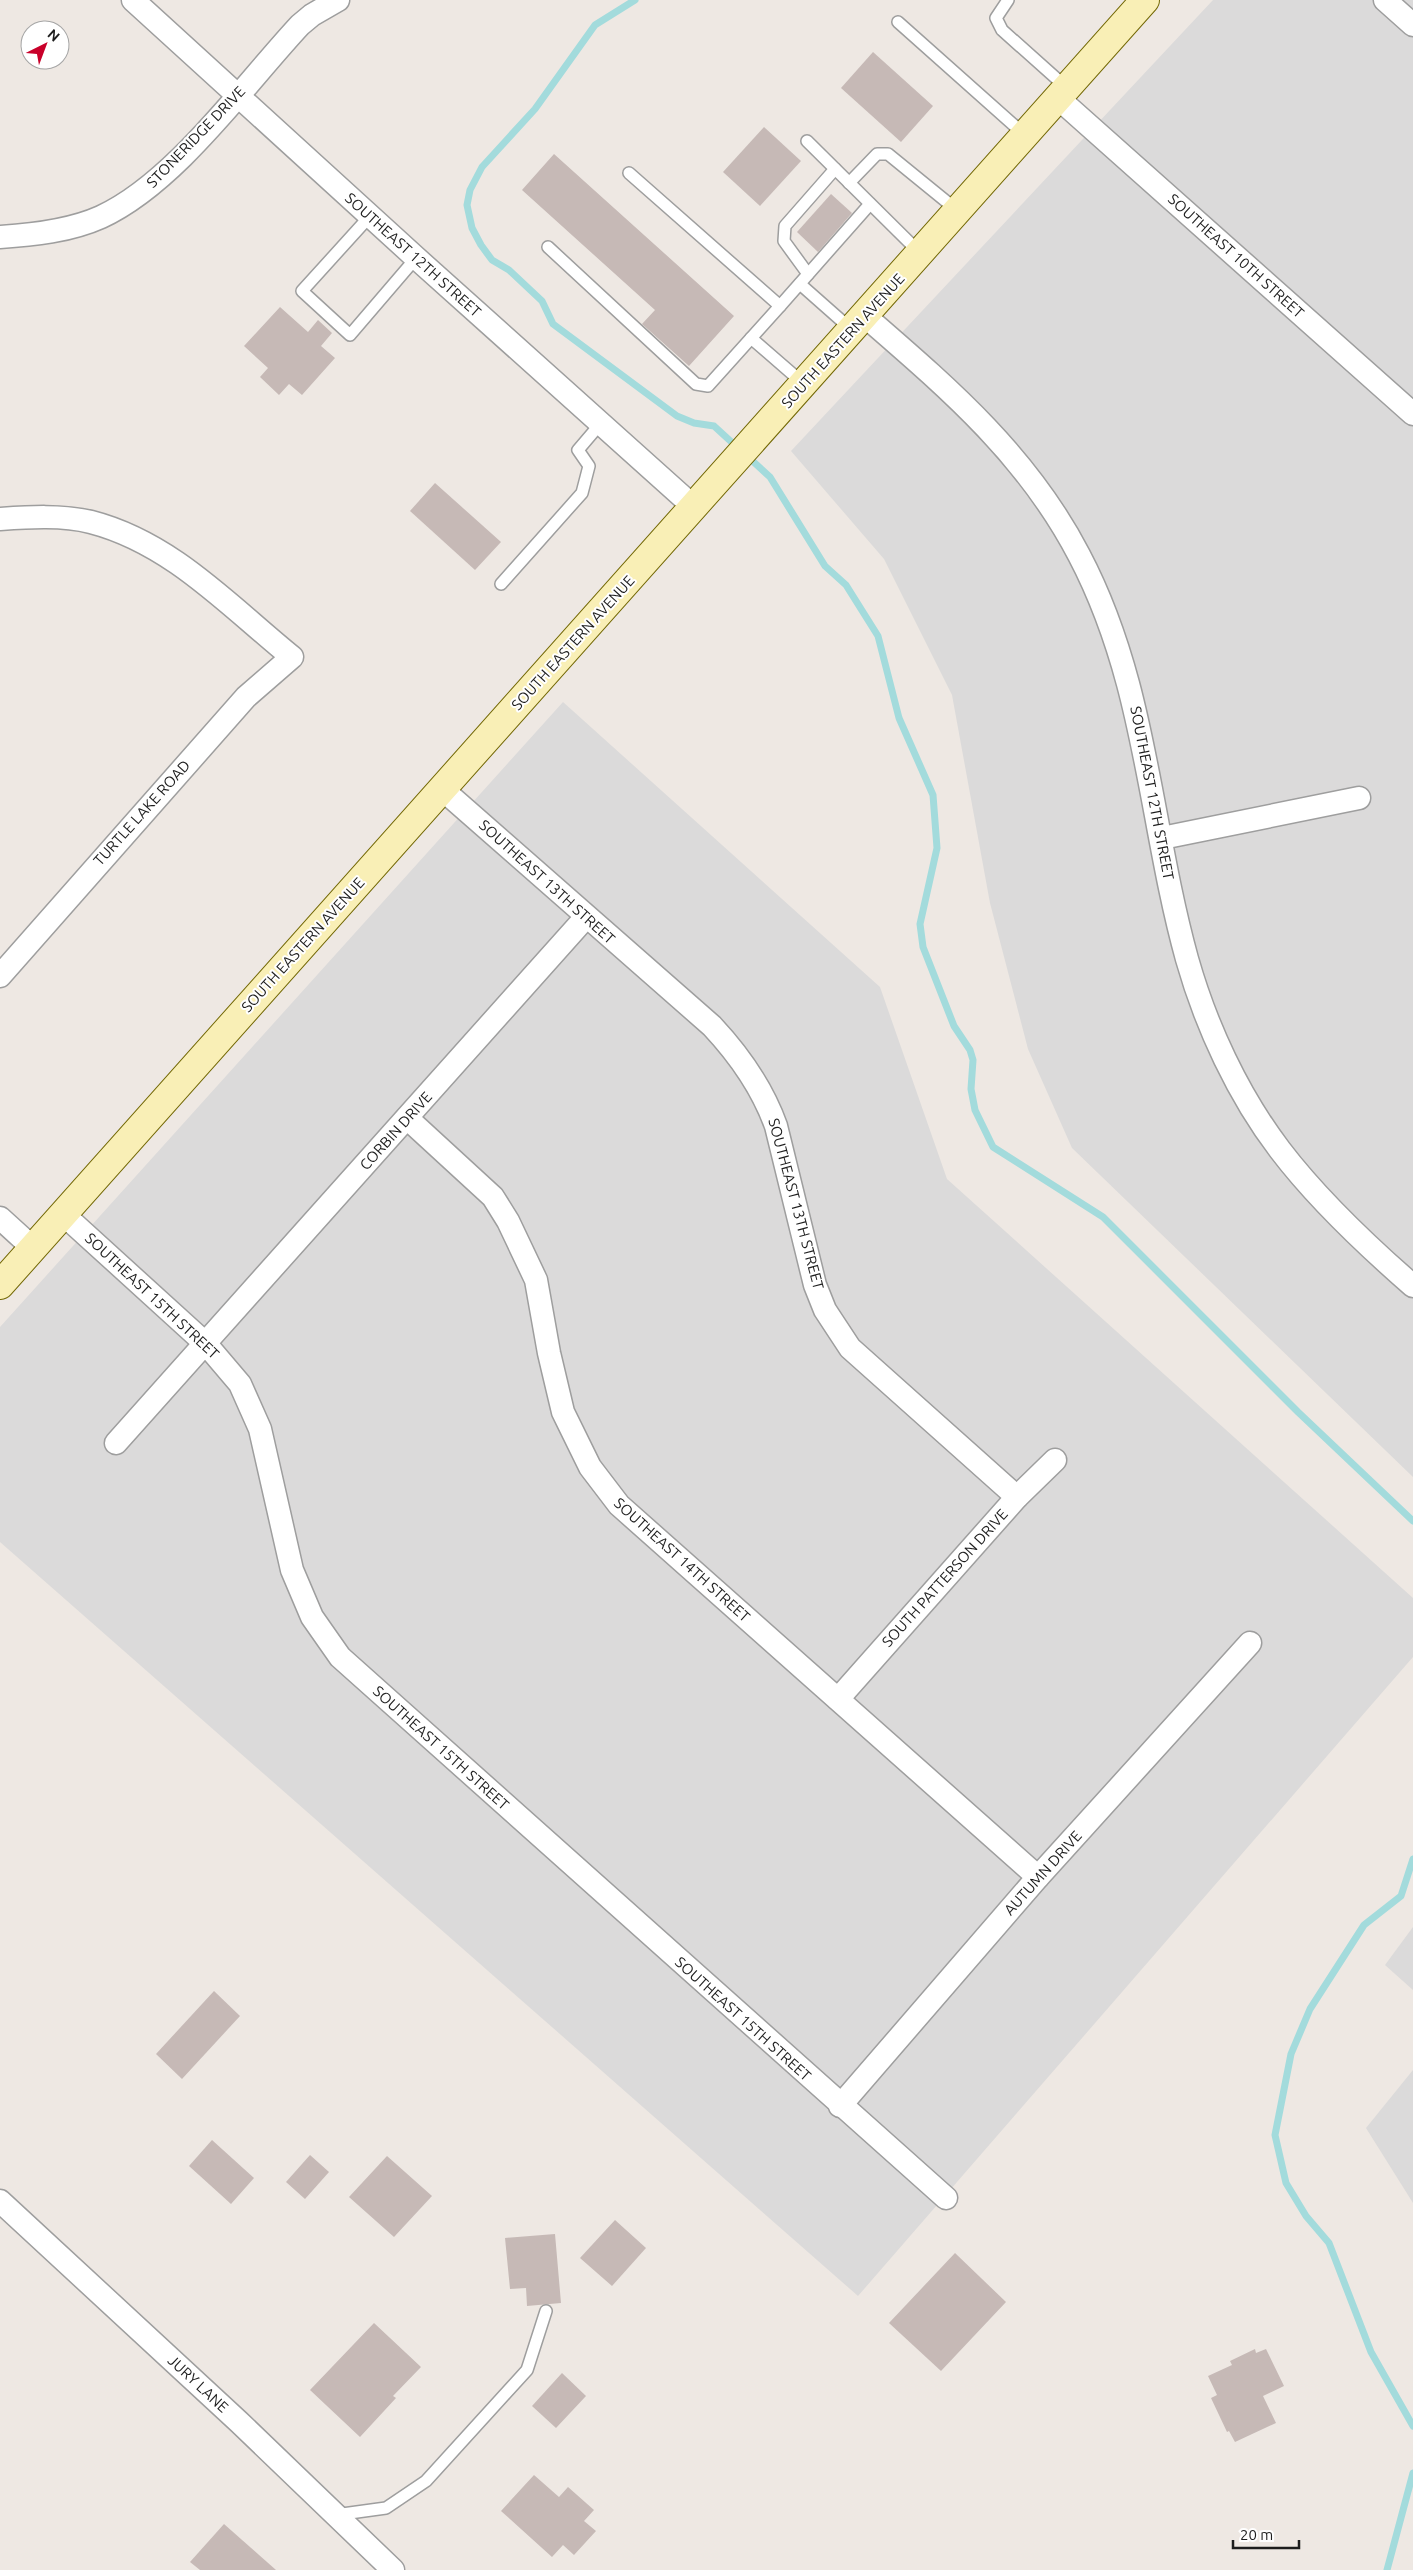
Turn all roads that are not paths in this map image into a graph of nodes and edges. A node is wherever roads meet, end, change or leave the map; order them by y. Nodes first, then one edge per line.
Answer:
1 (133, 0) edge
2 (338, 0) edge
3 (1008, 0) edge
4 (1146, 0) edge
5 (1385, 0) edge
6 (898, 22) dead end
7 (1413, 25) edge
8 (1063, 93) junction
9 (238, 94) junction
10 (1025, 136) junction
11 (807, 141) dead end
12 (835, 169) junction
13 (629, 173) dead end
14 (849, 183) junction
15 (870, 204) junction
16 (958, 211) junction
17 (370, 216) junction
18 (0, 237) edge
19 (548, 248) dead end
20 (921, 254) junction
21 (416, 258) junction
22 (808, 274) junction
23 (800, 284) junction
24 (780, 306) junction
25 (859, 323) junction
26 (751, 338) junction
27 (804, 384) junction
28 (1413, 414) edge
29 (601, 423) junction
30 (695, 508) junction
31 (0, 519) edge
32 (501, 584) dead end
33 (442, 789) junction
34 (1359, 798) dead end
35 (1162, 838) junction
36 (586, 917) junction
37 (0, 976) edge
38 (407, 1118) junction
39 (63, 1214) junction
40 (0, 1218) edge
41 (33, 1248) junction
42 (1409, 1273) edge
43 (3, 1276) edge
44 (206, 1344) junction
45 (116, 1443) dead end
46 (1055, 1460) dead end
47 (1017, 1498) junction
48 (1250, 1643) dead end
49 (838, 1699) junction
50 (1038, 1877) junction
51 (840, 2106) junction
52 (946, 2198) dead end
53 (0, 2201) edge
54 (546, 2311) dead end
55 (336, 2515) junction
56 (393, 2570) edge

1 - 9 street, SOUTHEAST 12TH STREET
2 - 9 street, STONERIDGE DRIVE
3 - 8 lane
4 - 8 main road, SOUTH EASTERN AVENUE
5 - 7 street
6 - 10 lane
8 - 10 main road, SOUTH EASTERN AVENUE
8 - 28 street, SOUTHEAST 10TH STREET
9 - 17 street, SOUTHEAST 12TH STREET
9 - 18 street, STONERIDGE DRIVE
10 - 16 main road, SOUTH EASTERN AVENUE
11 - 12 lane
12 - 14 lane
12 - 22 lane
13 - 24 lane
14 - 15 lane
14 - 16 lane
15 - 20 lane
15 - 22 lane
16 - 20 main road, SOUTH EASTERN AVENUE
17 - 21 street, SOUTHEAST 12TH STREET
17 - 21 lane
19 - 26 lane
20 - 25 main road, SOUTH EASTERN AVENUE
21 - 29 street, SOUTHEAST 12TH STREET
22 - 23 lane
23 - 24 lane
23 - 25 lane
24 - 26 lane
25 - 27 main road, SOUTH EASTERN AVENUE
25 - 35 street, SOUTHEAST 12TH STREET
26 - 27 lane
27 - 30 main road, SOUTH EASTERN AVENUE
29 - 30 street, SOUTHEAST 12TH STREET
29 - 32 lane
30 - 33 main road, SOUTH EASTERN AVENUE
31 - 37 street, TURTLE LAKE ROAD
33 - 36 street, SOUTHEAST 13TH STREET
33 - 39 main road, SOUTH EASTERN AVENUE
34 - 35 street
35 - 42 street, SOUTHEAST 12TH STREET
36 - 38 street, CORBIN DRIVE
36 - 47 street, SOUTHEAST 13TH STREET
38 - 44 street, CORBIN DRIVE
38 - 49 street, SOUTHEAST 14TH STREET
39 - 41 main road, SOUTH EASTERN AVENUE
39 - 44 street, SOUTHEAST 15TH STREET
40 - 41 street
41 - 43 main road, SOUTH EASTERN AVENUE
44 - 45 street, CORBIN DRIVE
44 - 51 street, SOUTHEAST 15TH STREET
46 - 47 street, SOUTH PATTERSON DRIVE
47 - 49 street, SOUTH PATTERSON DRIVE
48 - 50 street, AUTUMN DRIVE
49 - 50 street, SOUTHEAST 14TH STREET
50 - 51 street, AUTUMN DRIVE
51 - 52 street, SOUTHEAST 15TH STREET
53 - 55 street, JURY LANE
54 - 55 lane
55 - 56 street, JURY LANE

